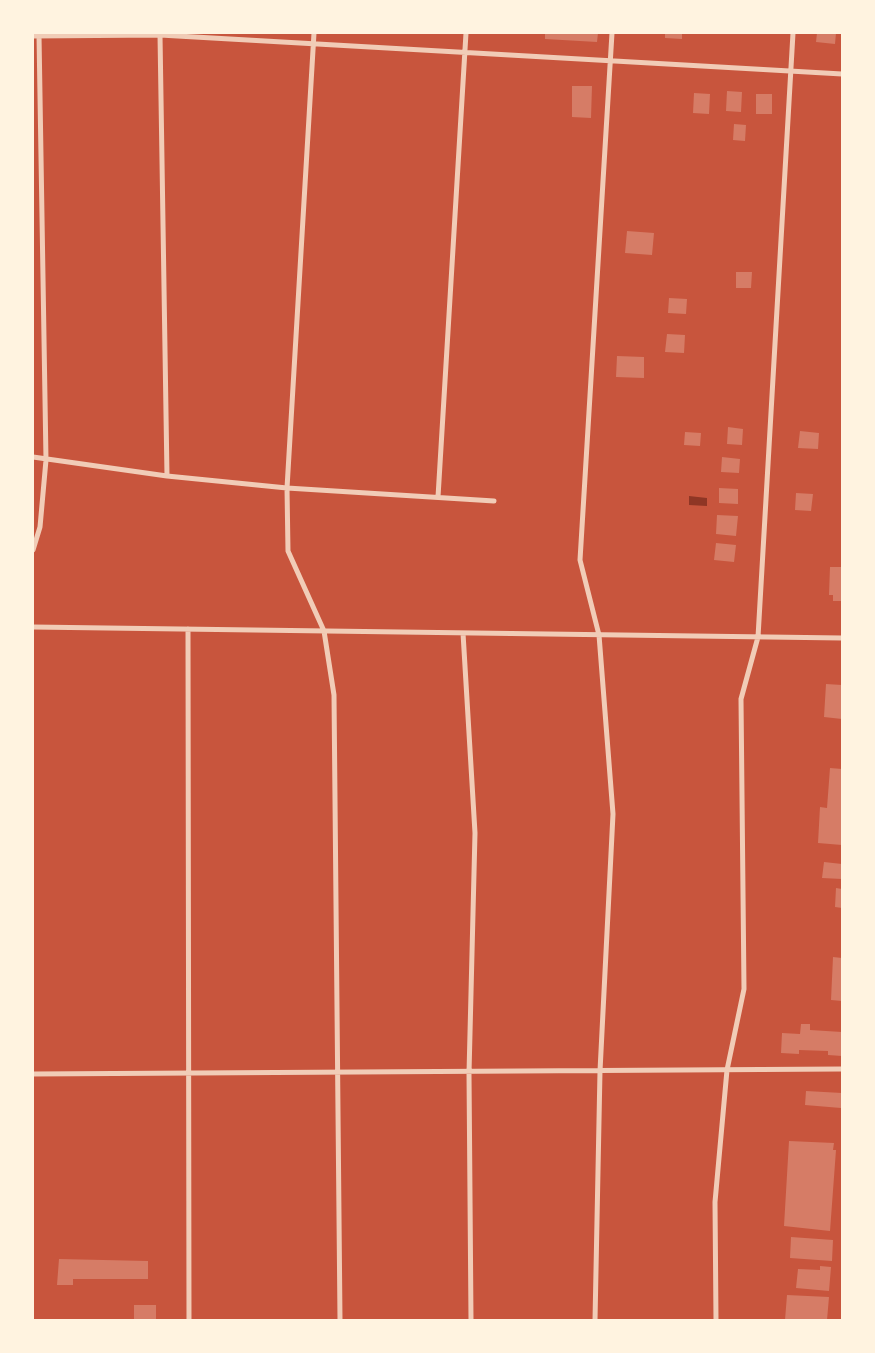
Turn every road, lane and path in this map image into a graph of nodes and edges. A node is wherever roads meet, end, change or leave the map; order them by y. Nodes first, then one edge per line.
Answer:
1 (314, 33) edge
2 (466, 33) edge
3 (612, 33) edge
4 (793, 33) edge
5 (37, 35) edge
6 (160, 35) junction
7 (234, 36) edge
8 (313, 44) junction
9 (465, 52) junction
10 (611, 60) junction
11 (791, 71) junction
12 (842, 74) edge
13 (33, 457) edge
14 (46, 460) junction
15 (167, 476) junction
16 (287, 488) junction
17 (438, 497) junction
18 (494, 501) dead end
19 (33, 550) edge
20 (33, 627) edge
21 (188, 629) junction
22 (324, 631) junction
23 (463, 633) junction
24 (599, 635) junction
25 (758, 637) junction
26 (842, 638) edge
27 (842, 1069) edge
28 (337, 1070) junction
29 (727, 1070) junction
30 (600, 1071) junction
31 (188, 1072) junction
32 (469, 1073) junction
33 (33, 1074) edge
34 (189, 1320) edge
35 (340, 1320) edge
36 (471, 1320) edge
37 (595, 1320) edge
38 (716, 1320) edge

1 - 8 street
2 - 9 street
3 - 10 street
4 - 11 street
5 - 6 street
5 - 14 street
6 - 7 street
6 - 15 street
7 - 8 street
8 - 9 street
8 - 16 street
9 - 10 street
9 - 17 street
10 - 11 street
10 - 24 street
11 - 12 street
11 - 25 street
13 - 14 street
14 - 15 street
14 - 19 street
15 - 16 street
16 - 17 street
16 - 22 street
17 - 18 street
20 - 21 street
21 - 22 street
21 - 31 street
22 - 23 street
22 - 28 street
23 - 24 street
23 - 32 street
24 - 25 street
24 - 30 street
25 - 26 street
25 - 29 street
27 - 29 street
28 - 31 street
28 - 32 street
28 - 35 street
29 - 30 street
29 - 38 street
30 - 32 street
30 - 37 street
31 - 33 street
31 - 34 street
32 - 36 street

